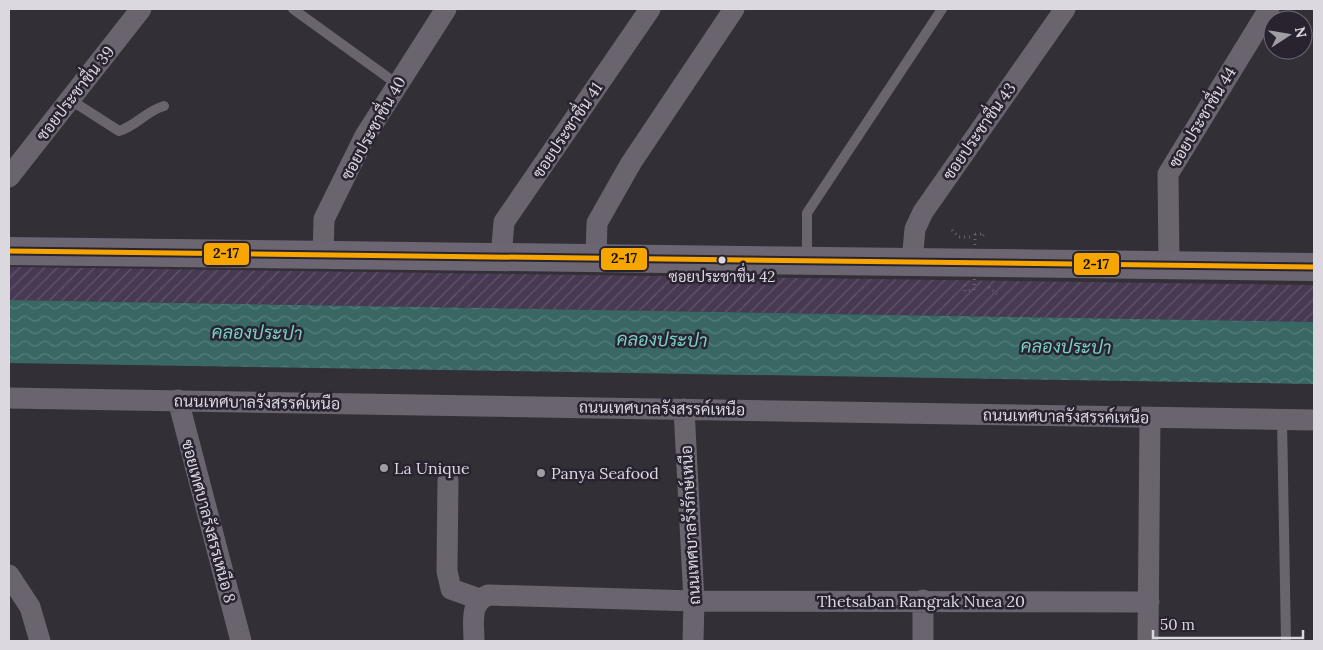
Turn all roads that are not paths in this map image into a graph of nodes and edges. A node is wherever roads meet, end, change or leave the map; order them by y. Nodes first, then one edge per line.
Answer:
1 (141, 9) edge
2 (293, 9) edge
3 (446, 9) edge
4 (650, 9) edge
5 (734, 9) edge
6 (942, 9) edge
7 (1065, 9) edge
8 (1269, 9) edge
9 (396, 84) junction
10 (69, 99) junction
11 (164, 106) dead end
12 (9, 177) edge
13 (9, 251) edge
14 (323, 255) junction
15 (501, 257) junction
16 (596, 258) junction
17 (806, 260) junction
18 (912, 261) junction
19 (1169, 265) junction
20 (1314, 267) edge
21 (9, 398) edge
22 (178, 400) junction
23 (684, 409) junction
24 (1150, 418) junction
25 (1282, 420) junction
26 (1314, 420) edge
27 (448, 480) dead end
28 (9, 575) edge
29 (479, 599) junction
30 (694, 600) junction
31 (923, 600) junction
32 (1148, 602) junction
33 (40, 641) edge
34 (241, 641) edge
35 (474, 641) edge
36 (693, 641) edge
37 (923, 641) edge
38 (1148, 641) edge
39 (1286, 641) edge

1 - 10 street, ซอยประชาชื่น 39
2 - 9 lane
3 - 9 street, ซอยประชาชื่น 40
4 - 15 street, ซอยประชาชื่น 41
5 - 16 street
6 - 17 lane
7 - 18 street, ซอยประชาชื่น 43
8 - 19 street, ซอยประชาชื่น 44
9 - 14 street, ซอยประชาชื่น 40
10 - 11 lane
10 - 12 street, ซอยประชาชื่น 39
13 - 14 main road
14 - 15 main road
15 - 16 main road
16 - 17 main road
17 - 18 main road
18 - 19 main road
19 - 20 main road
21 - 22 street, ถนนเทศบาลรังสรรค์เหนือ
22 - 23 street, ถนนเทศบาลรังสรรค์เหนือ
22 - 34 street, ซอยเทศบาลรังสรรเหนือ 8
23 - 24 street, ถนนเทศบาลรังสรรค์เหนือ
23 - 30 street, ถนนเทศบาลรังรักษ์เหนือ
24 - 25 street, ถนนเทศบาลรังสรรค์เหนือ
24 - 32 street
25 - 26 street, ถนนเทศบาลรังสรรค์เหนือ
25 - 39 lane
27 - 29 street
28 - 33 street
29 - 30 street, Thetsaban Rangrak Nuea 20
29 - 35 street
30 - 31 street, Thetsaban Rangrak Nuea 20
30 - 36 street, ถนนเทศบาลรังรักษ์เหนือ
31 - 32 street, Thetsaban Rangrak Nuea 20
31 - 37 street
32 - 38 street

